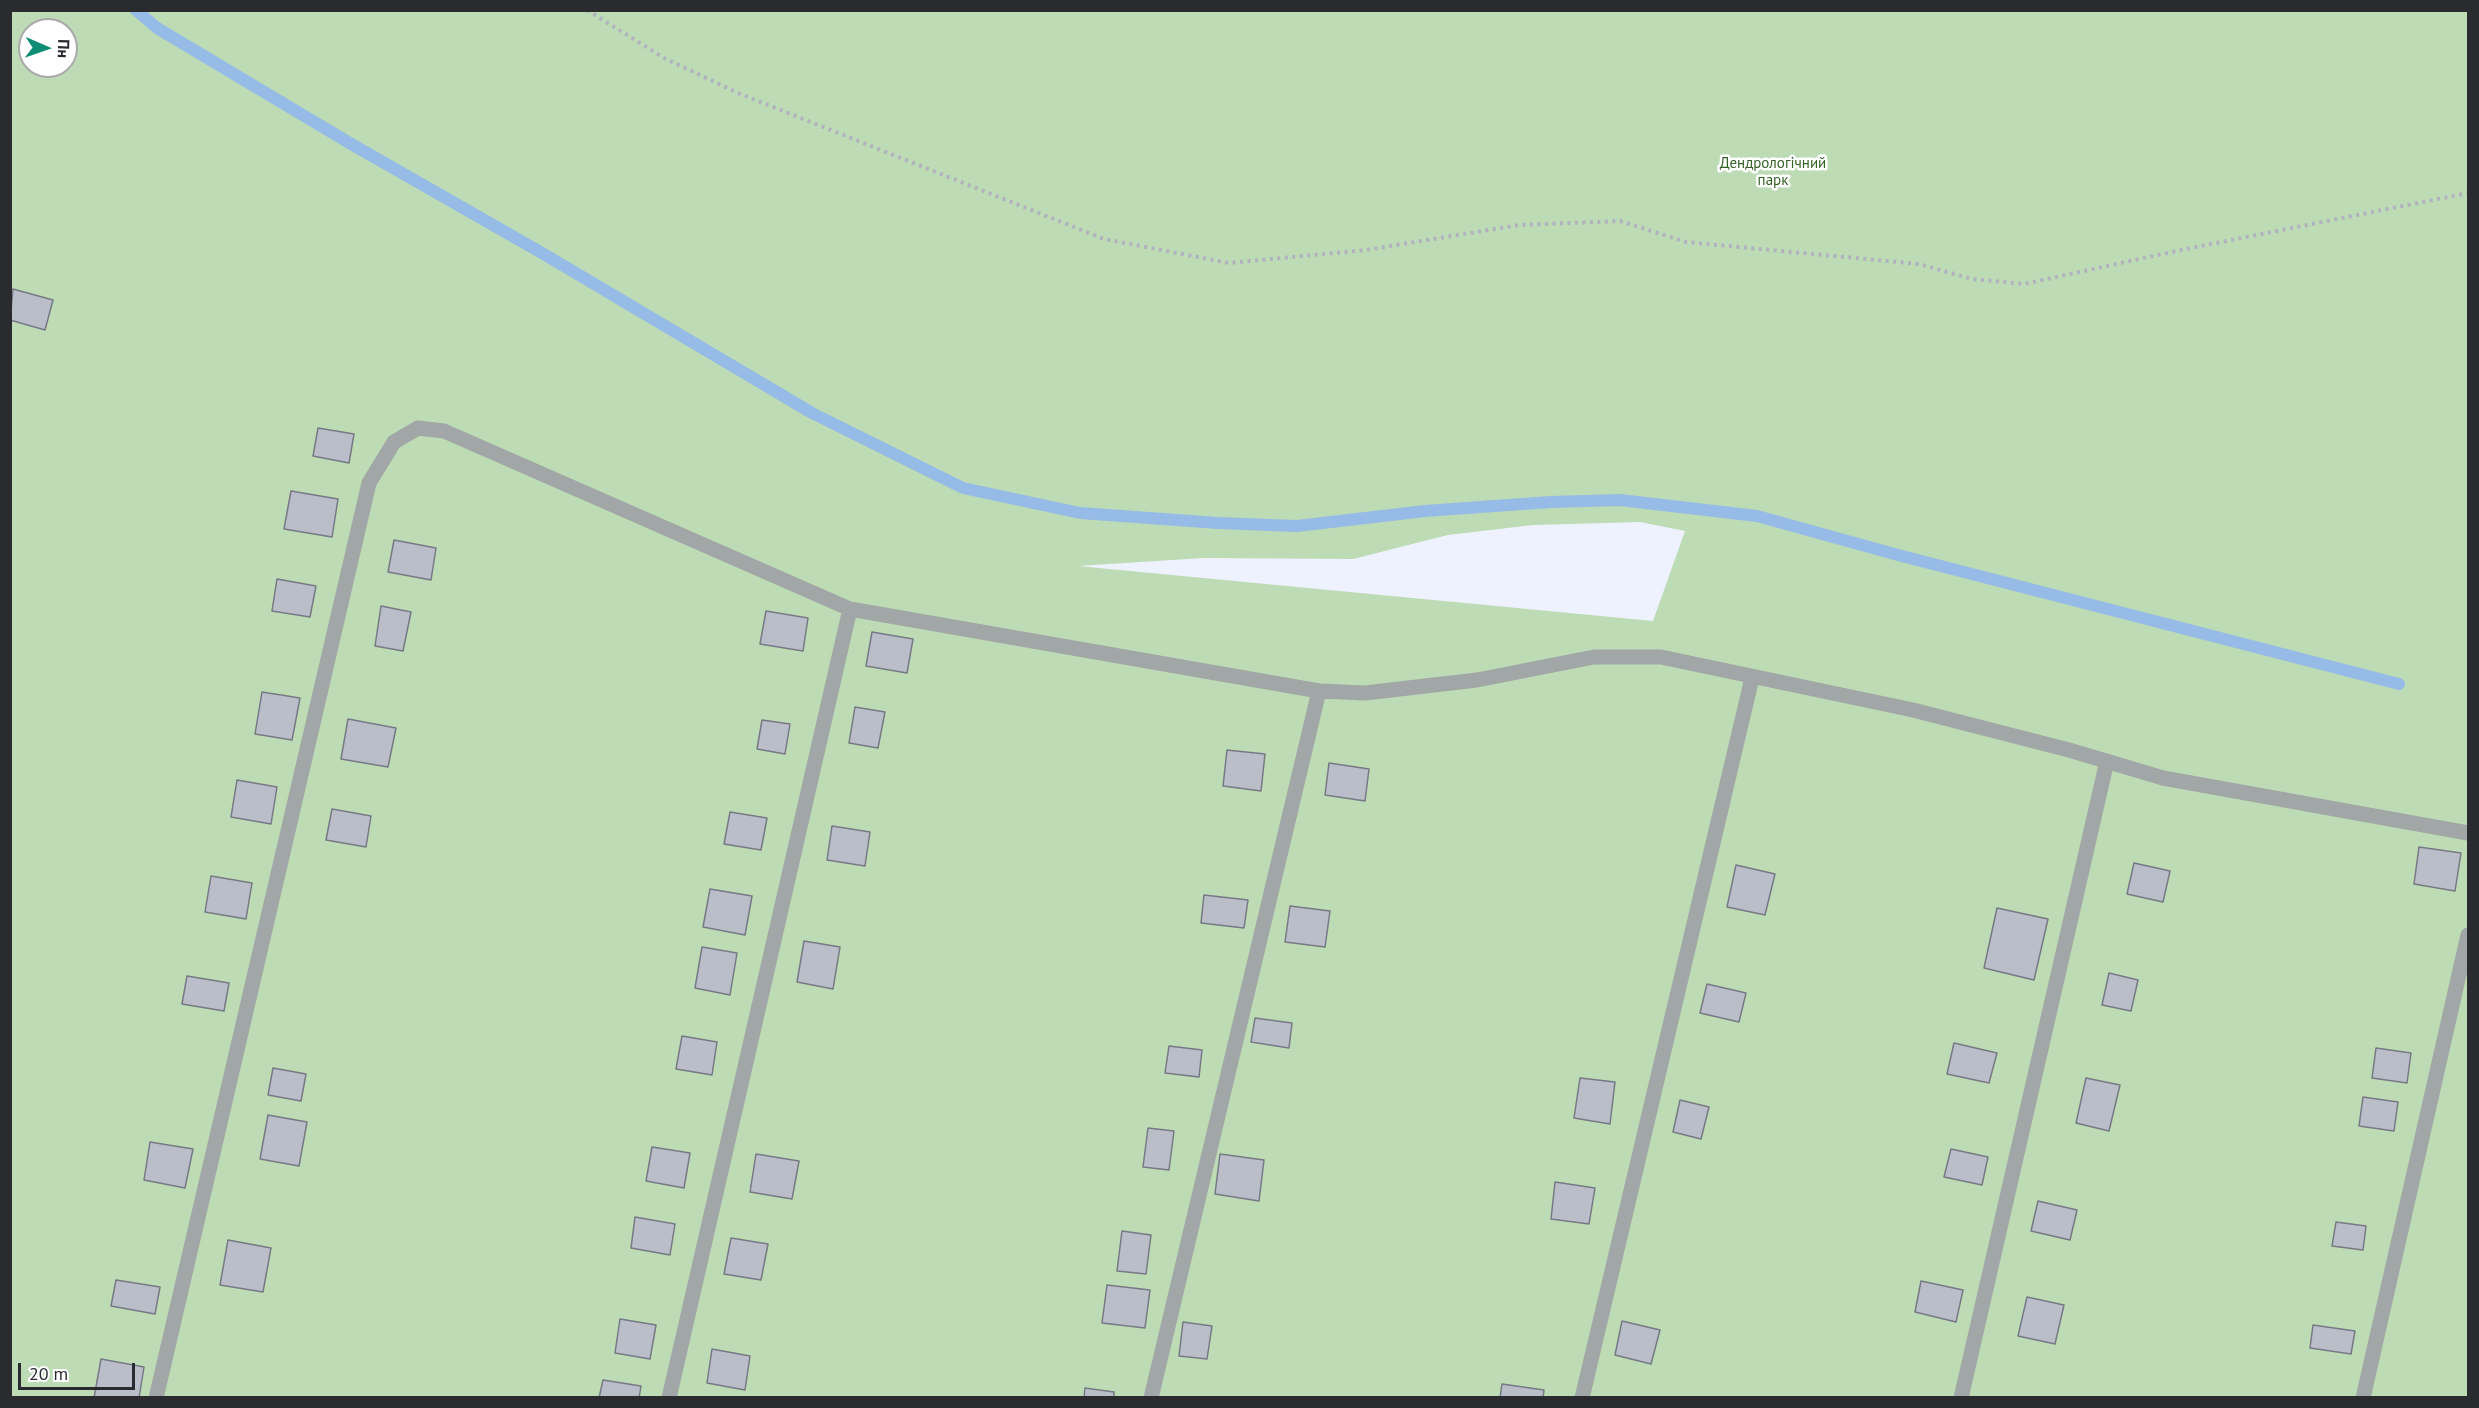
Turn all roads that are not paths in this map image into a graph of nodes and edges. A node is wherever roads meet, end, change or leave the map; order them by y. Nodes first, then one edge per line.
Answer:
1 (850, 609) junction
2 (1752, 678) junction
3 (1319, 691) junction
4 (2107, 761) junction
5 (2469, 833) edge
6 (2469, 935) edge
7 (156, 1398) edge
8 (669, 1398) edge
9 (1151, 1398) edge
10 (1582, 1398) edge
11 (1961, 1398) edge
12 (2363, 1398) edge

1 - 3 lane
1 - 7 lane
1 - 8 lane
2 - 3 lane
2 - 4 lane
2 - 10 lane
3 - 9 lane
4 - 5 lane
4 - 11 lane
6 - 12 lane

